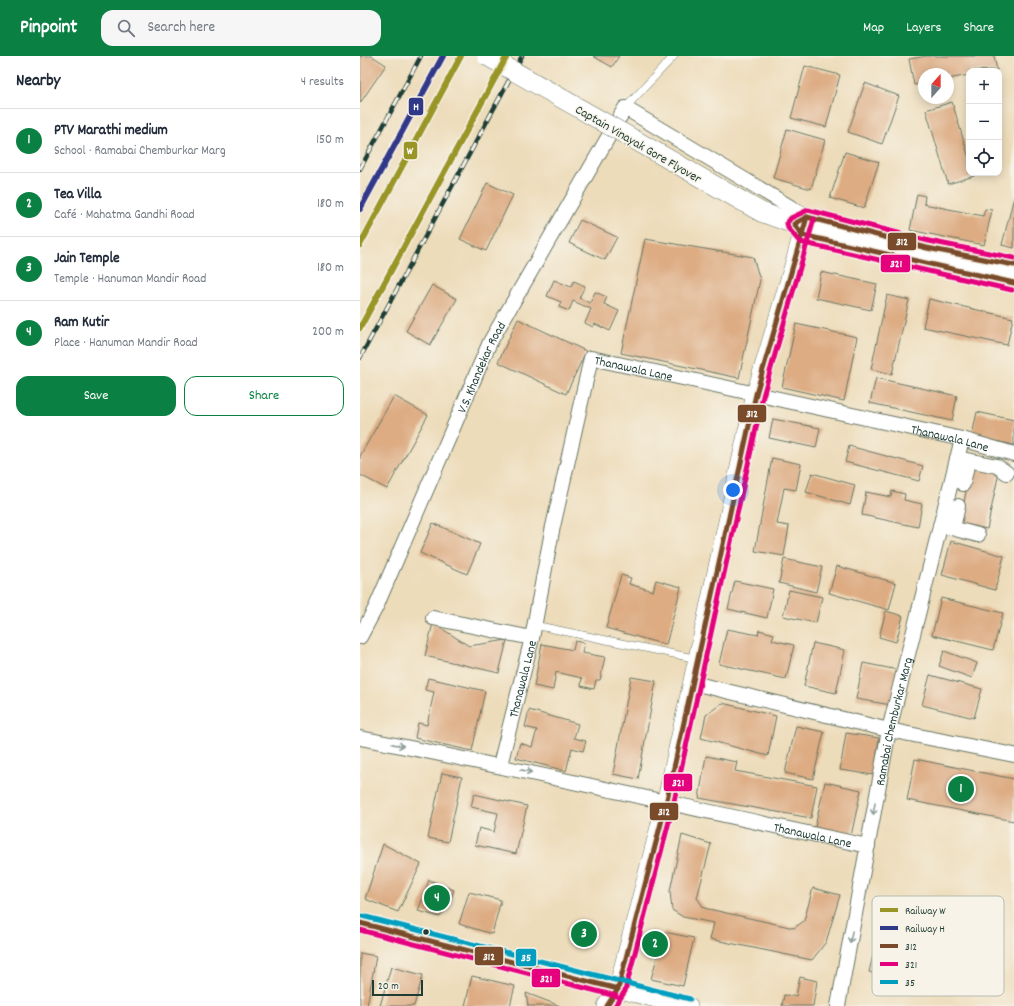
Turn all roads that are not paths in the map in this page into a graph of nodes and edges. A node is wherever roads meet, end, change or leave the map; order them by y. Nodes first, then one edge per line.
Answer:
1 (487, 56) edge
2 (674, 56) edge
3 (626, 108) junction
4 (797, 224) junction
5 (1014, 265) edge
6 (1014, 283) edge
7 (756, 394) junction
8 (962, 439) junction
9 (1014, 454) edge
10 (963, 459) junction
11 (1007, 473) dead end
12 (963, 484) dead end
13 (958, 506) dead end
14 (947, 527) junction
15 (978, 535) dead end
16 (433, 618) dead end
17 (533, 631) junction
18 (360, 637) edge
19 (698, 659) junction
20 (693, 683) junction
21 (889, 730) junction
22 (360, 738) edge
23 (1014, 755) edge
24 (500, 765) junction
25 (666, 804) junction
26 (868, 846) junction
27 (360, 923) edge
28 (618, 989) junction
29 (607, 1006) edge
30 (688, 1006) edge
31 (838, 1006) edge

1 - 4 street, Captain Vinayak Gore Flyover, bridge
2 - 3 lane
3 - 4 street
3 - 18 street, V.S. Khandekar Road
4 - 5 street
4 - 6 street
4 - 7 street
7 - 8 street, Thanawala Lane
7 - 17 street, Thanawala Lane
7 - 19 street
8 - 9 street, Thanawala Lane
8 - 10 street, Ramabai Chemburkar Marg
10 - 11 street
10 - 12 street
10 - 14 street, Ramabai Chemburkar Marg
13 - 14 street
14 - 15 street
14 - 21 street, Ramabai Chemburkar Marg
16 - 17 street
17 - 19 lane
17 - 24 street, Thanawala Lane
19 - 20 street
20 - 21 street
20 - 25 street
21 - 23 street
21 -> 26 street, Ramabai Chemburkar Marg
22 -> 24 street, Thanawala Lane
24 -> 25 street, Thanawala Lane
25 - 26 street, Thanawala Lane
25 - 28 street
26 -> 31 street, Ramabai Chemburkar Marg
27 - 28 street
28 - 29 street
28 - 30 street

